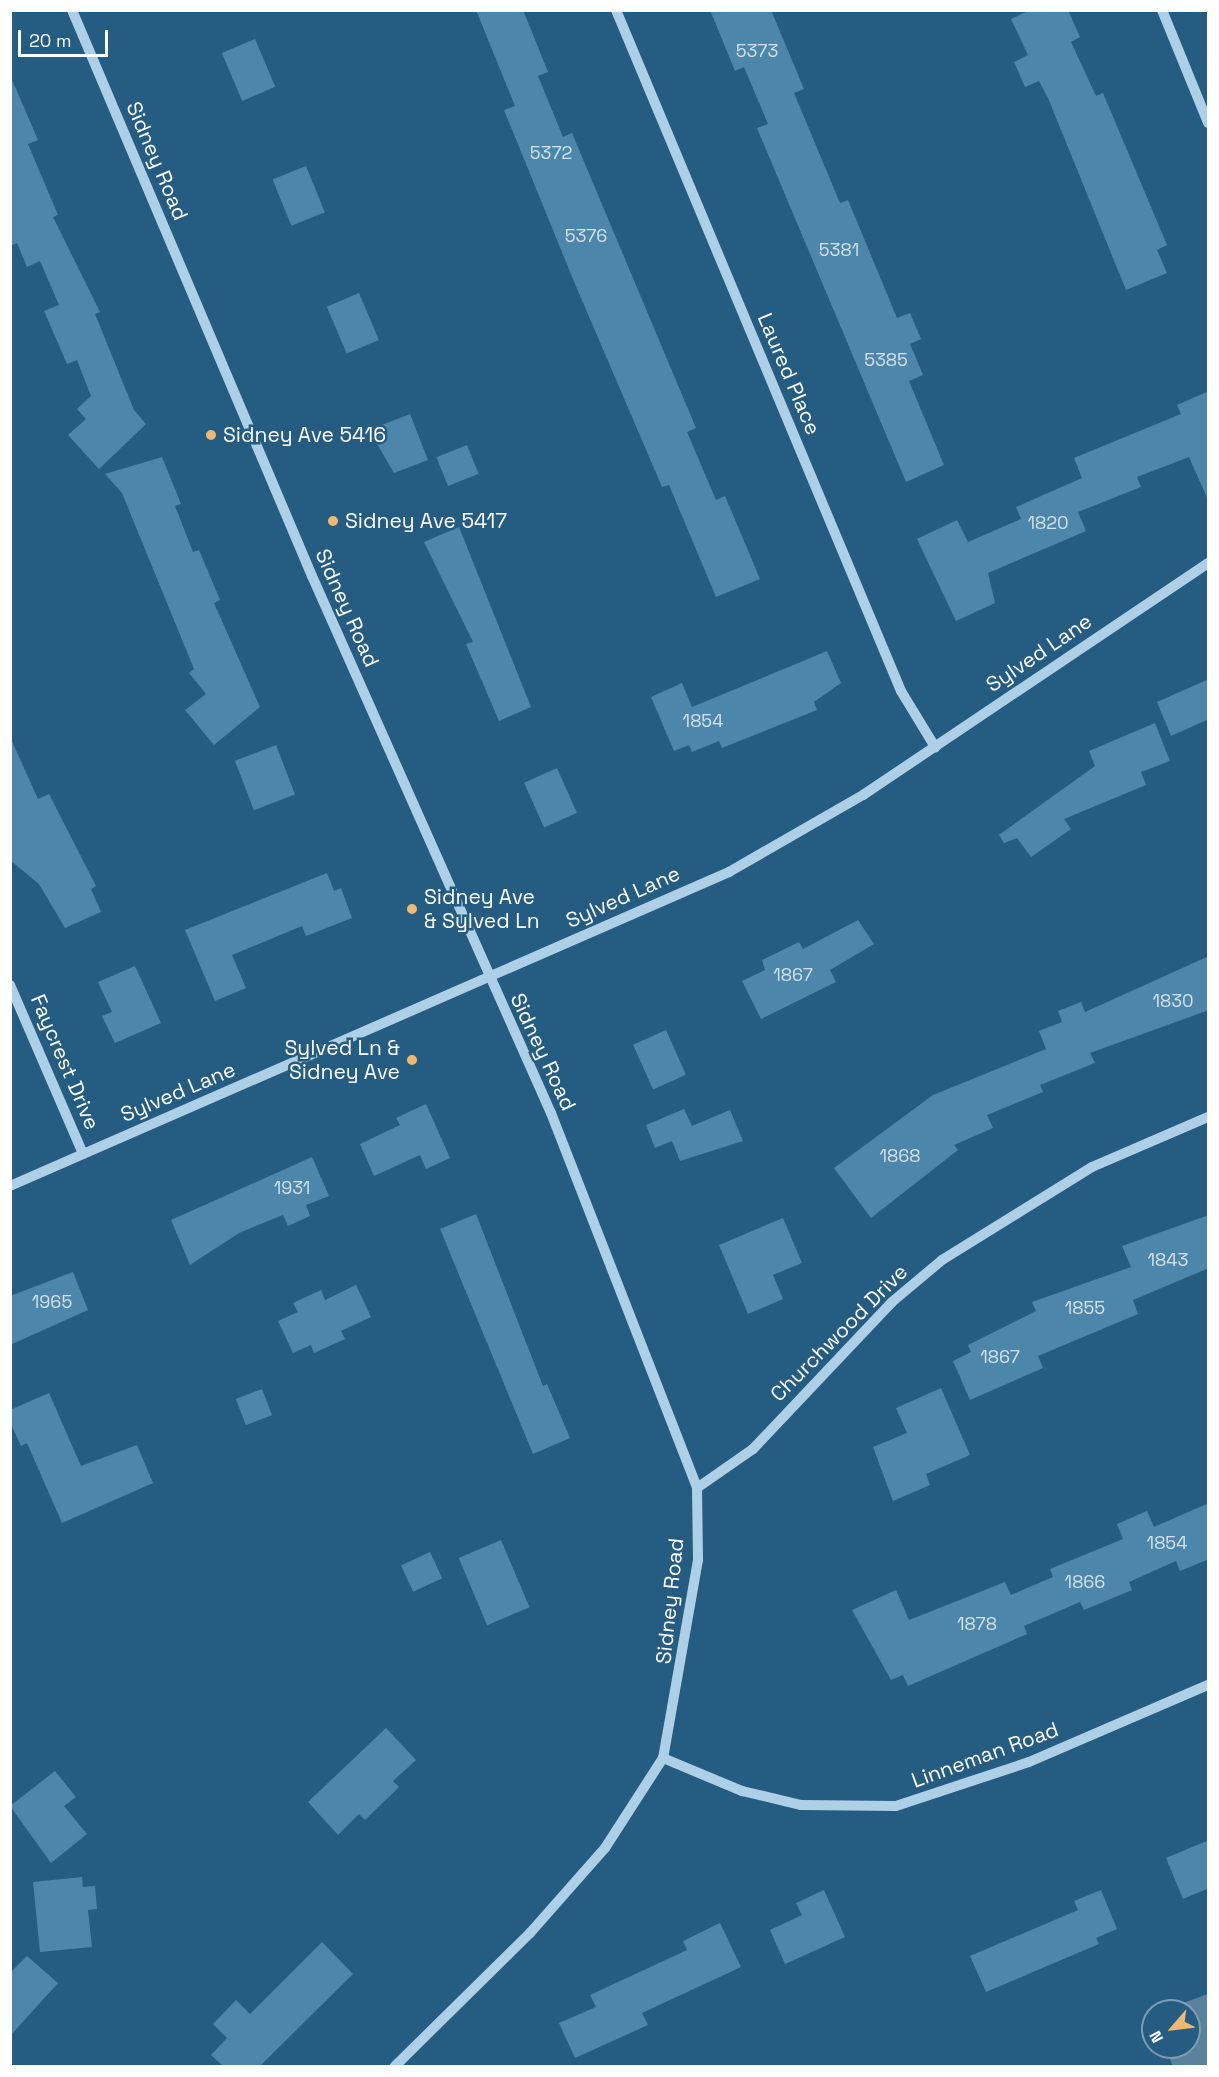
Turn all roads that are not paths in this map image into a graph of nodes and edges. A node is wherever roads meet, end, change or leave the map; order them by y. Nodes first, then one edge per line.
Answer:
1 (72, 10) edge
2 (616, 10) edge
3 (1162, 10) edge
4 (1209, 123) edge
5 (1209, 563) edge
6 (935, 747) junction
7 (488, 978) junction
8 (10, 985) edge
9 (1209, 1117) edge
10 (83, 1154) junction
11 (10, 1186) edge
12 (697, 1488) junction
13 (1209, 1685) edge
14 (663, 1758) junction
15 (395, 2067) edge

1 - 7 street, Sidney Road
2 - 6 street, Laured Place
3 - 4 street
5 - 6 street, Sylved Lane
6 - 7 street, Sylved Lane
7 - 10 street, Sylved Lane
7 - 12 street, Sidney Road
8 - 10 street, Faycrest Drive
9 - 12 street, Churchwood Drive
10 - 11 street, Sylved Lane
12 - 14 street, Sidney Road
13 - 14 street, Linneman Road
14 - 15 street, Sidney Road

